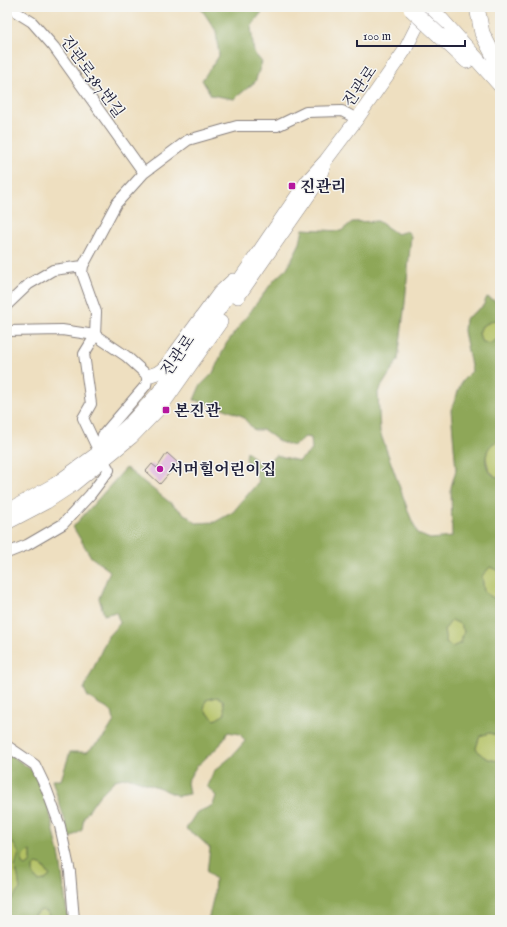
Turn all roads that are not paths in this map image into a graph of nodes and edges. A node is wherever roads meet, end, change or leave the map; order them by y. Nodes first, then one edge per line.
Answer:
1 (8, 7) edge
2 (429, 7) edge
3 (477, 7) edge
4 (410, 8) edge
5 (443, 20) edge
6 (500, 68) edge
7 (500, 72) edge
8 (500, 85) edge
9 (500, 89) edge
10 (357, 119) junction
11 (326, 160) junction
12 (144, 173) junction
13 (84, 266) junction
14 (247, 269) junction
15 (7, 305) edge
16 (7, 331) edge
17 (95, 335) junction
18 (148, 376) junction
19 (101, 456) junction
20 (7, 511) edge
21 (7, 523) edge
22 (7, 553) edge
23 (7, 746) edge
24 (74, 920) edge

1 - 12 street, 진관로387번길
2 - 5 highway
2 - 10 main road, 진관로
3 - 6 highway
4 - 5 highway, bridge
5 - 7 highway
5 - 8 highway
5 - 9 highway
10 - 11 main road, 진관로
10 - 12 street
11 - 14 main road, 진관로
11 - 19 main road, 진관로
12 - 13 street
13 - 15 street
13 - 17 street
14 - 18 main road
14 - 19 main road, 진관로
16 - 17 street
17 - 18 street
17 - 19 street
18 - 19 street
19 - 20 main road, 진관로
19 - 21 main road, 진관로
19 - 22 street
23 - 24 street

